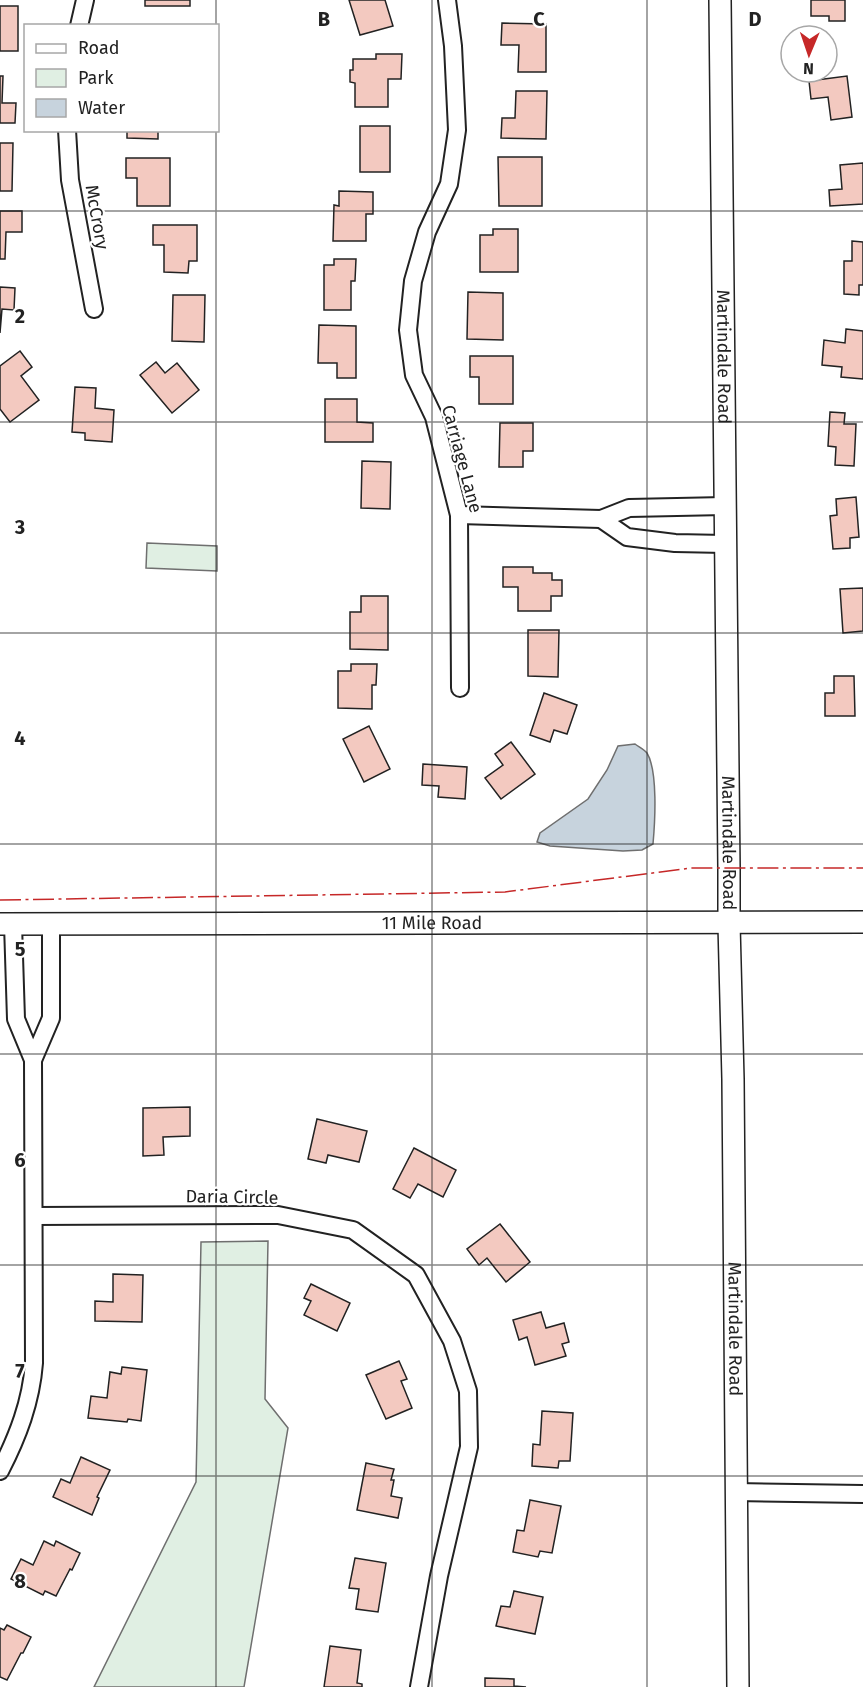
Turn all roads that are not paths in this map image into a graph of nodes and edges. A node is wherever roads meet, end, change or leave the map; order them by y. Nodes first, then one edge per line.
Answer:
1 (85, 0) edge
2 (447, 0) edge
3 (720, 0) edge
4 (79, 24) edge
5 (67, 132) edge
6 (94, 309) dead end
7 (725, 506) junction
8 (459, 515) junction
9 (601, 519) junction
10 (725, 544) junction
11 (460, 688) dead end
12 (863, 922) edge
13 (7, 924) edge
14 (51, 924) junction
15 (729, 924) junction
16 (33, 1060) junction
17 (34, 1216) junction
18 (0, 1471) edge
19 (735, 1492) junction
20 (863, 1494) edge
21 (419, 1687) edge
22 (738, 1687) edge

1 - 4 street
2 - 8 street, Carriage Lane
3 - 7 street, Martindale Road
5 - 6 street, McCrory
7 - 9 street
7 - 10 street, Martindale Road
8 - 9 street
8 - 11 street, Carriage Lane
9 - 10 street
10 - 15 street, Martindale Road
12 - 15 street, 11 Mile Road
13 - 14 street, 11 Mile Road
13 - 16 street
14 - 15 street, 11 Mile Road
14 - 16 street
15 - 19 street, Martindale Road
16 - 17 street
17 - 18 street
17 - 21 street, Daria Circle
19 - 20 street
19 - 22 street, Martindale Road

